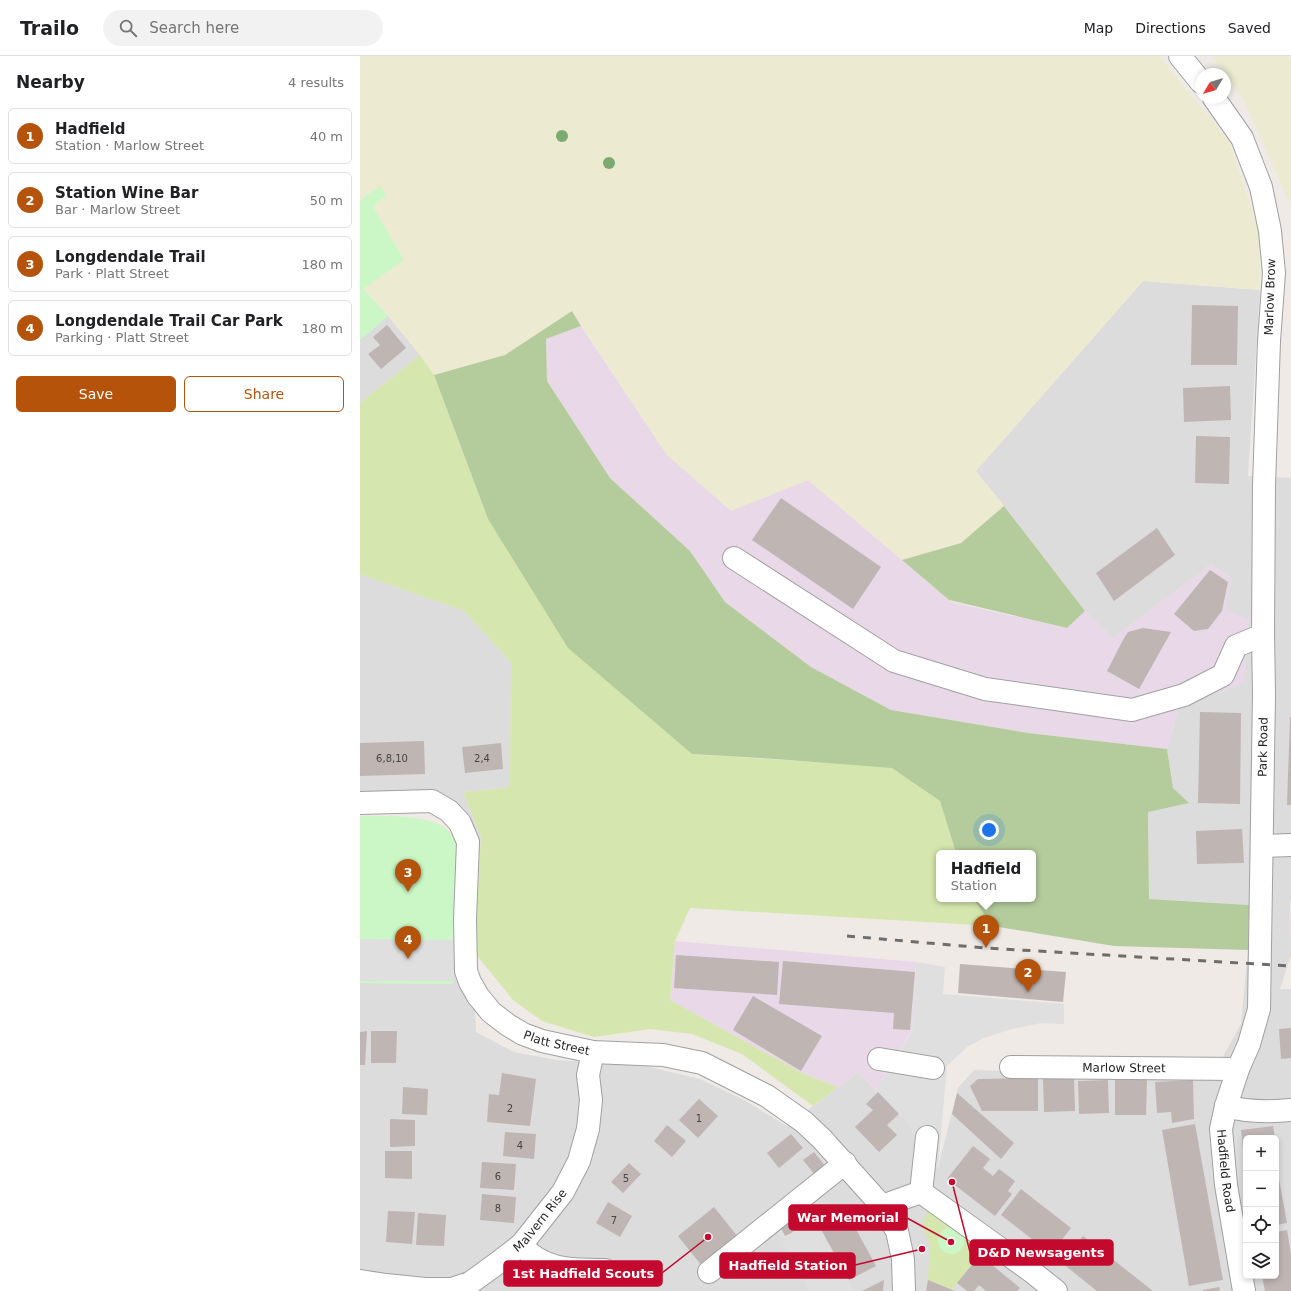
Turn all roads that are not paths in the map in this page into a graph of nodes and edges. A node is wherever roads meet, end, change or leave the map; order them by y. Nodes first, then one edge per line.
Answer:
1 (1180, 56) edge
2 (1195, 75) edge
3 (1218, 104) edge
4 (1264, 485) joint
5 (734, 558) dead end
6 (1263, 636) junction
7 (360, 803) edge
8 (1277, 845) edge
9 (1259, 1009) joint
10 (593, 1052) junction
11 (879, 1059) dead end
12 (1011, 1067) dead end
13 (933, 1068) dead end
14 (1238, 1069) junction
15 (1226, 1106) junction
16 (1291, 1110) edge
17 (927, 1137) dead end
18 (845, 1163) junction
19 (921, 1192) junction
20 (882, 1206) junction
21 (522, 1244) junction
22 (605, 1270) dead end
23 (709, 1272) dead end
24 (360, 1281) edge
25 (452, 1290) edge
26 (904, 1291) edge
27 (1056, 1291) edge
28 (1244, 1291) edge

1 - 2 street
3 - 4 street, Marlow Brow
4 - 6 street, Park Road
5 - 6 street
6 - 8 street, Park Road
7 - 10 street, Platt Street
8 - 9 street, Park Road
9 - 14 street, Hadfield Road
10 - 18 street, Platt Street
10 - 21 street, Malvern Rise
11 - 13 street
12 - 14 street, Marlow Street
14 - 15 street, Hadfield Road
15 - 16 street
15 - 28 street, Hadfield Road
17 - 19 street
18 - 20 street, Platt Street
18 - 23 street
19 - 20 street
19 - 27 street
20 - 26 street, Platt Street
21 - 22 street
21 - 25 street, Malvern Rise
24 - 25 street, Malvern Rise

